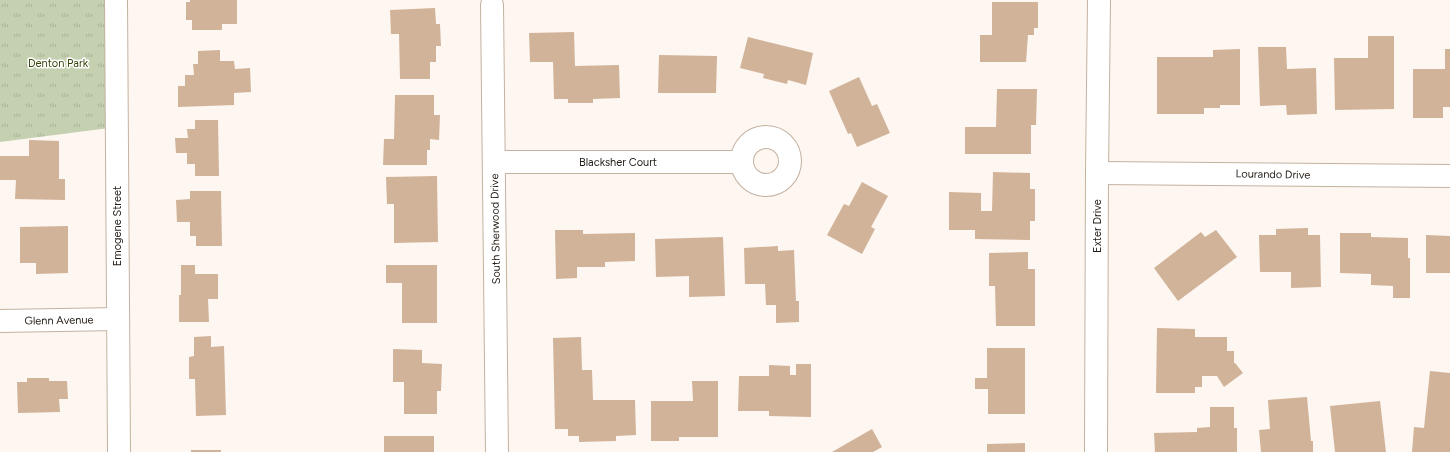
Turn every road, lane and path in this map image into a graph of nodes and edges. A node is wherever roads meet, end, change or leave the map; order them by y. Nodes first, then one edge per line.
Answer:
1 (116, 0) edge
2 (1099, 0) edge
3 (492, 5) dead end
4 (494, 162) junction
5 (742, 162) dead end
6 (1097, 172) junction
7 (1450, 176) edge
8 (118, 319) junction
9 (0, 321) edge
10 (119, 452) edge
11 (496, 452) edge
12 (1096, 452) edge

1 - 8 street, Emogene Street
2 - 6 street, Exter Drive
3 - 4 street, South Sherwood Drive
4 - 5 street, Blacksher Court
4 - 11 street, South Sherwood Drive
6 - 7 street, Lourando Drive
6 - 12 street, Exter Drive
8 - 9 street, Glenn Avenue
8 - 10 street, Emogene Street

